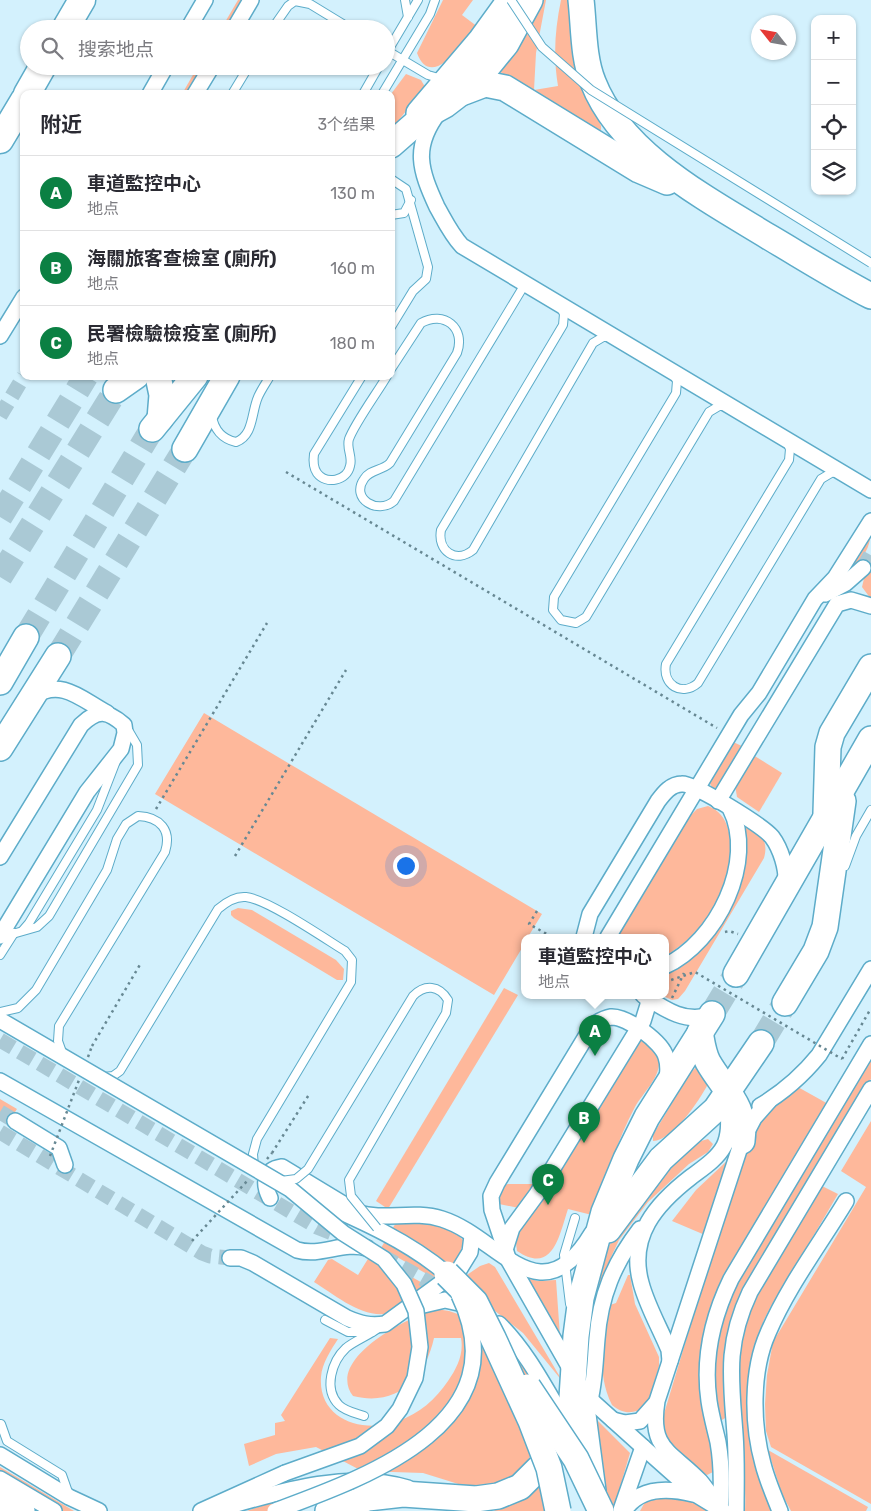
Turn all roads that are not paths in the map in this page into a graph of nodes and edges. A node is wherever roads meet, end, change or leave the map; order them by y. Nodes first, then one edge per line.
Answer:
1 (82, 0) edge
2 (205, 0) edge
3 (251, 0) edge
4 (405, 0) edge
5 (418, 0) edge
6 (435, 0) edge
7 (510, 0) edge
8 (530, 0) edge
9 (581, 0) edge
10 (408, 17) junction
11 (71, 20) edge
12 (193, 20) edge
13 (239, 20) edge
14 (278, 20) edge
15 (336, 20) edge
16 (395, 39) edge
17 (395, 56) edge
18 (402, 60) junction
19 (395, 72) edge
20 (38, 75) edge
21 (161, 75) edge
22 (207, 75) edge
23 (244, 75) edge
24 (374, 75) edge
25 (393, 75) edge
26 (465, 89) junction
27 (29, 90) edge
28 (152, 90) edge
29 (198, 90) edge
30 (234, 90) edge
31 (365, 90) edge
32 (384, 90) edge
33 (20, 107) edge
34 (0, 140) edge
35 (395, 142) edge
36 (395, 182) edge
37 (702, 196) junction
38 (411, 200) junction
39 (395, 214) edge
40 (871, 263) edge
41 (845, 283) junction
42 (525, 284) junction
43 (871, 296) edge
44 (20, 304) edge
45 (558, 304) junction
46 (871, 305) edge
47 (395, 320) edge
48 (0, 336) edge
49 (615, 338) junction
50 (395, 363) edge
51 (671, 371) junction
52 (159, 380) edge
53 (192, 380) edge
54 (225, 380) edge
55 (232, 380) edge
56 (268, 380) edge
57 (360, 380) edge
58 (385, 380) edge
59 (212, 404) junction
60 (731, 407) junction
61 (784, 438) junction
62 (185, 449) tunnel mouth
63 (843, 474) junction
64 (871, 490) edge
65 (871, 521) edge
66 (815, 599) junction
67 (868, 604) edge
68 (26, 637) tunnel mouth
69 (58, 656) tunnel mouth
70 (871, 667) edge
71 (0, 682) edge
72 (33, 696) junction
73 (107, 714) junction
74 (124, 725) junction
75 (732, 730) junction
76 (758, 733) junction
77 (871, 739) edge
78 (0, 748) edge
79 (856, 763) junction
80 (697, 788) junction
81 (724, 804) junction
82 (871, 810) edge
83 (826, 816) junction
84 (0, 857) edge
85 (785, 891) junction
86 (825, 927) junction
87 (585, 934) edge
88 (610, 934) edge
89 (8, 935) edge
90 (0, 956) edge
91 (669, 964) edge
92 (871, 969) edge
93 (736, 974) tunnel mouth
94 (645, 999) edge
95 (650, 999) edge
96 (785, 1003) tunnel mouth
97 (0, 1012) edge
98 (0, 1020) edge
99 (706, 1023) junction
100 (638, 1029) junction
101 (761, 1043) tunnel mouth
102 (871, 1044) edge
103 (63, 1056) junction
104 (98, 1078) junction
105 (0, 1081) edge
106 (666, 1085) junction
107 (871, 1089) edge
108 (729, 1091) junction
109 (769, 1101) junction
110 (15, 1121) tunnel mouth
111 (737, 1127) junction
112 (687, 1136) junction
113 (661, 1159) junction
114 (65, 1165) dead end
115 (257, 1168) junction
116 (272, 1179) junction
117 (290, 1189) junction
118 (270, 1198) dead end
119 (846, 1201) dead end
120 (604, 1212) junction
121 (652, 1214) junction
122 (576, 1218) dead end
123 (377, 1228) junction
124 (472, 1236) junction
125 (371, 1250) tunnel mouth
126 (507, 1255) junction
127 (230, 1258) tunnel mouth
128 (590, 1263) junction
129 (564, 1266) junction
130 (447, 1274) junction
131 (472, 1306) dead end
132 (399, 1313) junction
133 (325, 1320) dead end
134 (379, 1328) junction
135 (496, 1331) junction
136 (670, 1360) junction
137 (578, 1385) junction
138 (550, 1392) junction
139 (656, 1402) junction
140 (364, 1416) dead end
141 (612, 1420) junction
142 (2, 1424) dead end
143 (643, 1448) junction
144 (0, 1455) edge
145 (538, 1470) junction
146 (0, 1479) edge
147 (697, 1495) junction
148 (433, 1496) junction
149 (69, 1497) junction
150 (0, 1498) edge
151 (721, 1510) edge
152 (22, 1511) edge
153 (54, 1511) edge
154 (99, 1511) edge
155 (201, 1511) edge
156 (212, 1511) edge
157 (275, 1511) edge
158 (328, 1511) edge
159 (460, 1511) edge
160 (558, 1511) edge
161 (594, 1511) edge
162 (602, 1511) edge
163 (623, 1511) edge
164 (736, 1511) edge
165 (780, 1511) edge

1 - 11 highway
2 - 12 street
3 - 13 street
4 - 10 lane
5 - 10 lane
6 - 18 lane
7 - 26 main road
7 - 40 lane, bridge
8 - 26 main road
9 - 37 main road
10 - 16 lane
14 - 15 lane
17 - 18 lane
18 - 19 lane
18 - 26 lane
20 - 27 highway
21 - 28 street
22 - 29 street
23 - 30 lane
24 - 31 lane
25 - 32 lane
26 - 35 main road
26 - 37 main road
26 - 42 street
33 - 34 highway
36 - 38 lane
37 - 41 main road
38 - 39 lane
38 - 47 lane
41 - 43 main road
41 - 46 main road
42 - 45 street
42 - 50 lane
44 - 48 street
45 - 49 street
45 - 49 lane
49 - 51 street
51 - 60 street
51 - 60 lane
52 - 53 main road
54 - 59 main road
55 - 59 main road
56 - 59 lane
57 - 58 lane
59 - 62 main road
60 - 61 street
61 - 63 street
61 - 63 lane
63 - 64 street
65 - 66 street
66 - 67 street
66 - 75 street
67 - 76 street
68 - 71 main road
69 - 72 main road
70 - 83 main road
72 - 73 street
72 - 78 main road
73 - 74 street
73 - 84 street
74 - 89 street
74 - 89 lane
75 - 76 street
75 - 80 street
76 - 81 street
77 - 79 main road
79 - 83 main road
79 - 86 main road
80 - 81 street
80 - 87 street
80 - 88 street
81 - 85 street
81 - 91 street
82 - 86 lane
83 - 85 main road
85 - 93 main road
86 - 96 main road
89 - 90 lane
92 - 109 street
94 - 100 street
95 - 99 street
97 - 103 lane, bridge
98 - 103 street, bridge
99 - 106 main road
99 - 108 main road
100 - 106 street
100 - 126 street
100 - 126 street
101 - 108 main road
102 - 151 street
103 - 104 street, bridge
104 - 115 street, bridge
104 - 115 lane
105 - 125 street
106 - 120 main road
107 - 164 street
108 - 111 main road
108 - 112 main road
109 - 111 street
109 - 111 street
110 - 114 street
111 - 112 street
111 - 121 street
111 - 136 street
112 - 113 main road
113 - 120 main road
113 - 128 main road
115 - 116 street, bridge
116 - 117 street, bridge
116 - 123 lane, bridge
117 - 123 street, bridge
117 - 155 street, bridge
118 - 124 street
119 - 165 street
120 - 128 main road
120 - 129 street
121 - 136 street
121 - 137 street
122 - 129 lane
123 - 130 street
124 - 126 street
124 - 132 street
126 - 129 street
126 - 137 street
127 - 134 street
128 - 137 main road
129 - 137 lane
130 - 135 main road, bridge
130 - 157 street, bridge
131 - 132 street
132 - 134 street
133 - 134 lane
134 - 140 lane
135 - 138 street
135 - 160 main road, bridge
135 - 162 main road, bridge
136 - 139 street
137 - 138 street
137 - 141 street
137 - 145 main road
137 - 161 main road, bridge
138 - 145 street
139 - 141 street
139 - 151 street
141 - 143 street
142 - 149 lane
143 - 147 street
143 - 163 street
144 - 149 street
145 - 148 main road
146 - 153 street
147 - 151 street
147 - 163 street
148 - 156 street
148 - 158 main road
148 - 159 main road
149 - 154 street
150 - 152 main road

